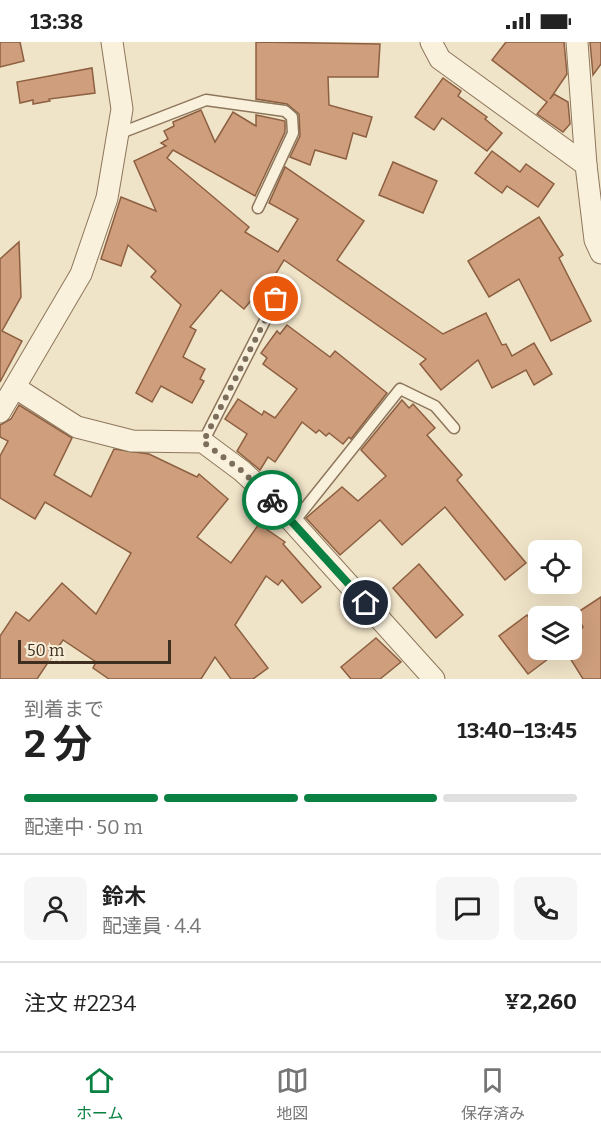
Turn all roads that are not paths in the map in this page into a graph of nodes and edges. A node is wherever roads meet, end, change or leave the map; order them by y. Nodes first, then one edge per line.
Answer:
1 (112, 42) edge
2 (431, 42) edge
3 (577, 42) edge
4 (118, 134) junction
5 (586, 165) junction
6 (258, 208) dead end
7 (601, 253) edge
8 (276, 299) dead end
9 (16, 388) junction
10 (0, 412) edge
11 (454, 428) dead end
12 (203, 442) junction
13 (293, 523) junction
14 (434, 679) edge

1 - 4 street
2 - 5 street
3 - 5 street
4 - 6 lane
4 - 9 street
5 - 7 street
8 - 12 lane
9 - 10 street
9 - 12 street
11 - 13 lane
12 - 13 street
13 - 14 street

